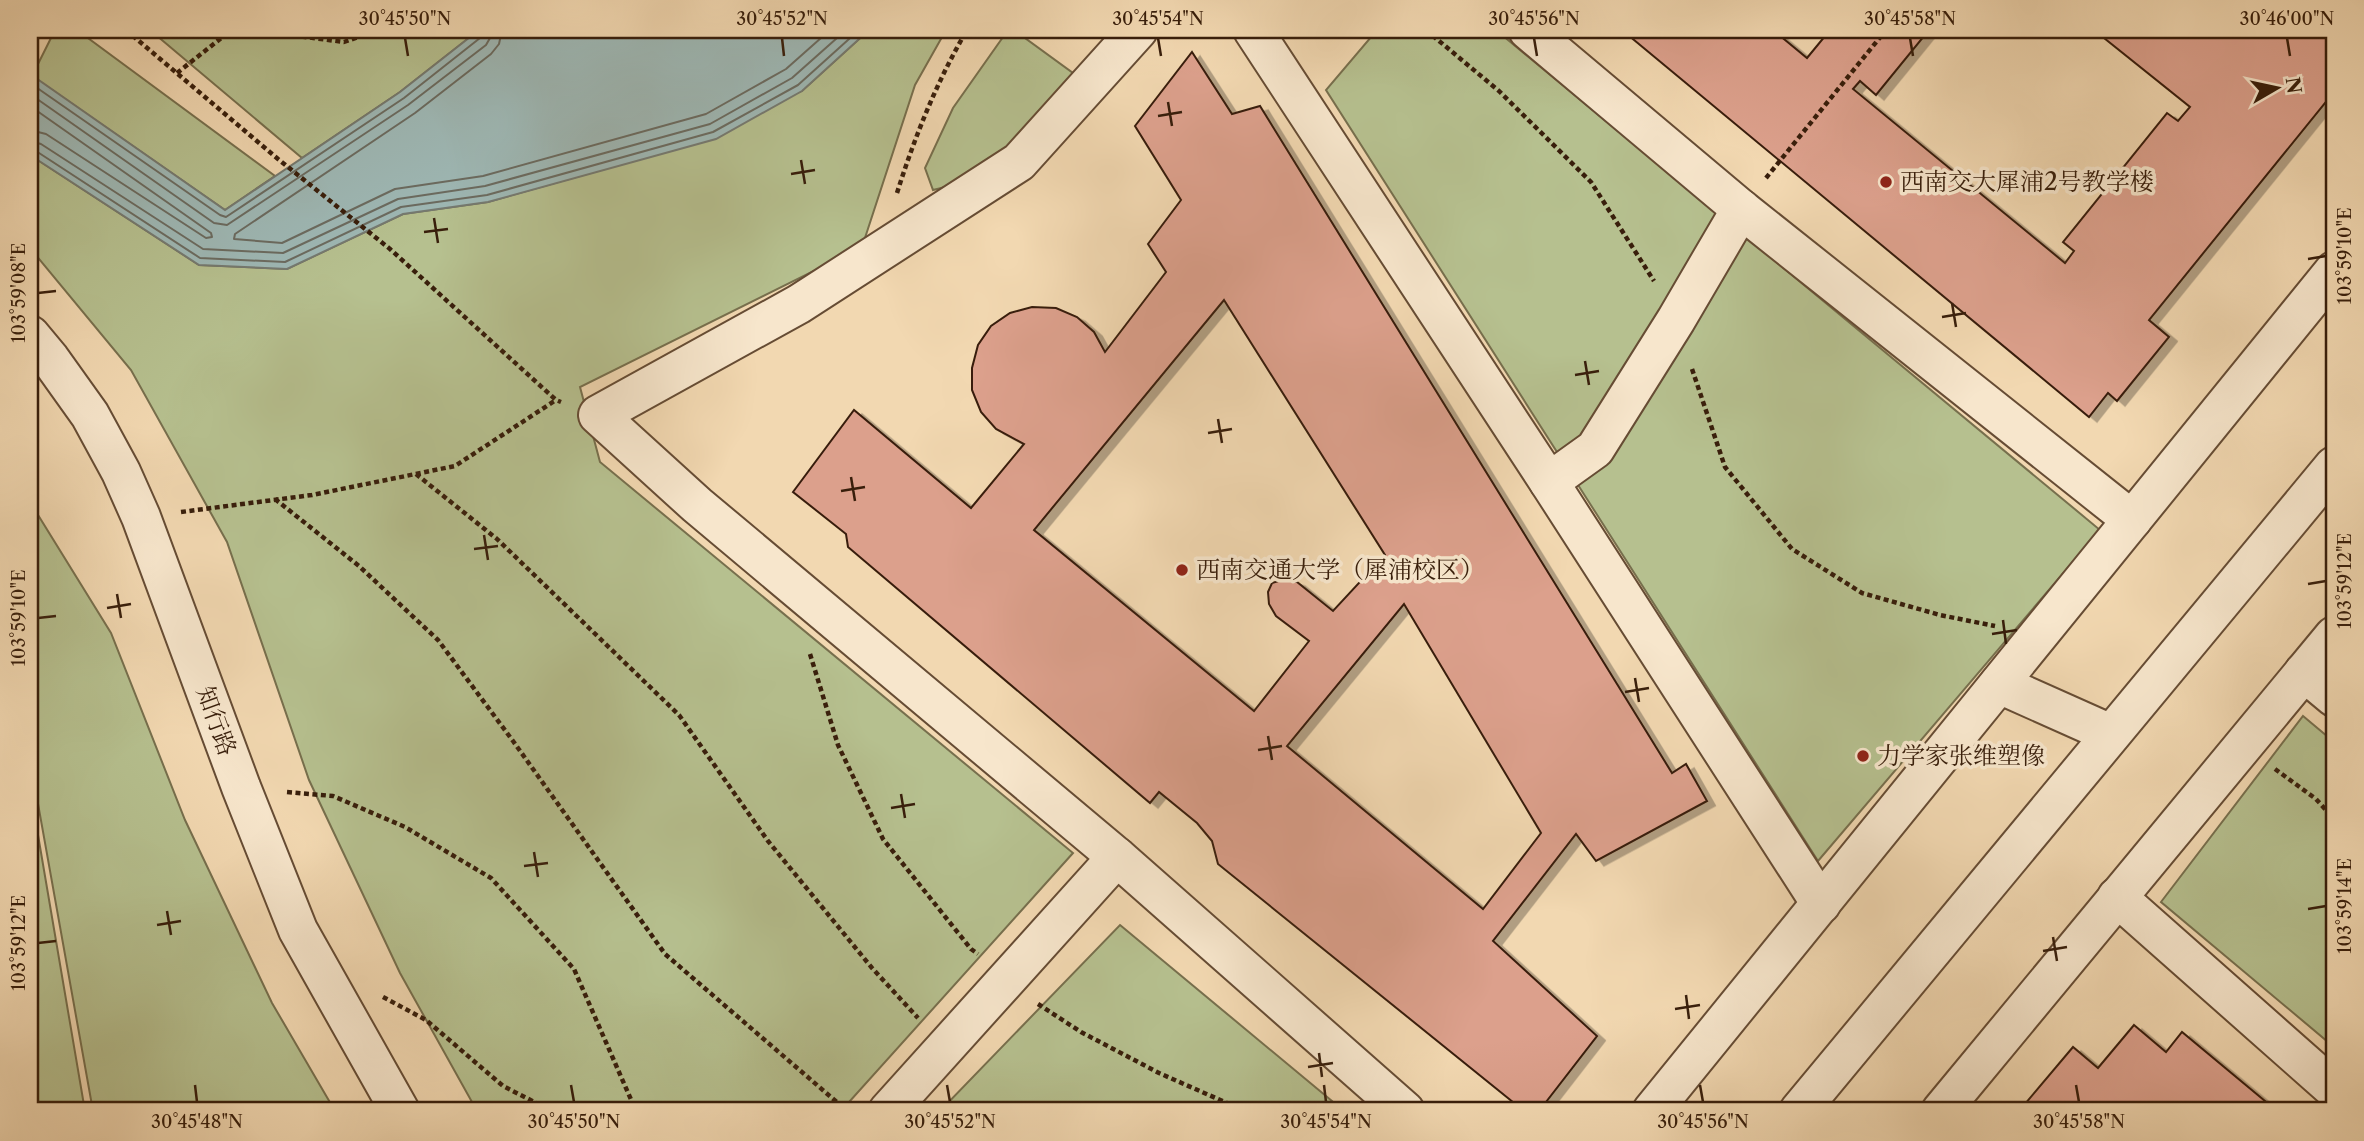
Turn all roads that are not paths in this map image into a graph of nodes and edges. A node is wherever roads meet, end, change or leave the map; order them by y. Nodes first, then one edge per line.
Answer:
1 (1138, 30) edge
2 (1253, 30) edge
3 (1528, 30) edge
4 (1741, 209) junction
5 (2334, 271) edge
6 (30, 335) edge
7 (2334, 466) edge
8 (1549, 482) junction
9 (2132, 520) junction
10 (2334, 636) edge
11 (2304, 672) junction
12 (1999, 684) junction
13 (2334, 697) edge
14 (2111, 734) junction
15 (1117, 857) junction
16 (2117, 897) junction
17 (1821, 904) junction
18 (2334, 1089) edge
19 (400, 1111) edge
20 (888, 1111) edge
21 (1405, 1111) edge
22 (1652, 1111) edge
23 (1799, 1111) edge
24 (1941, 1111) edge

1 - 15 street
2 - 8 street
3 - 4 street
4 - 8 street
4 - 9 street
5 - 9 street
6 - 19 street, 知行路
7 - 14 street
8 - 17 street
9 - 12 street
10 - 11 street
11 - 13 street
11 - 16 street
12 - 14 street
12 - 17 street
14 - 23 street
15 - 20 street
15 - 21 street
16 - 18 street
16 - 24 street
17 - 22 street

